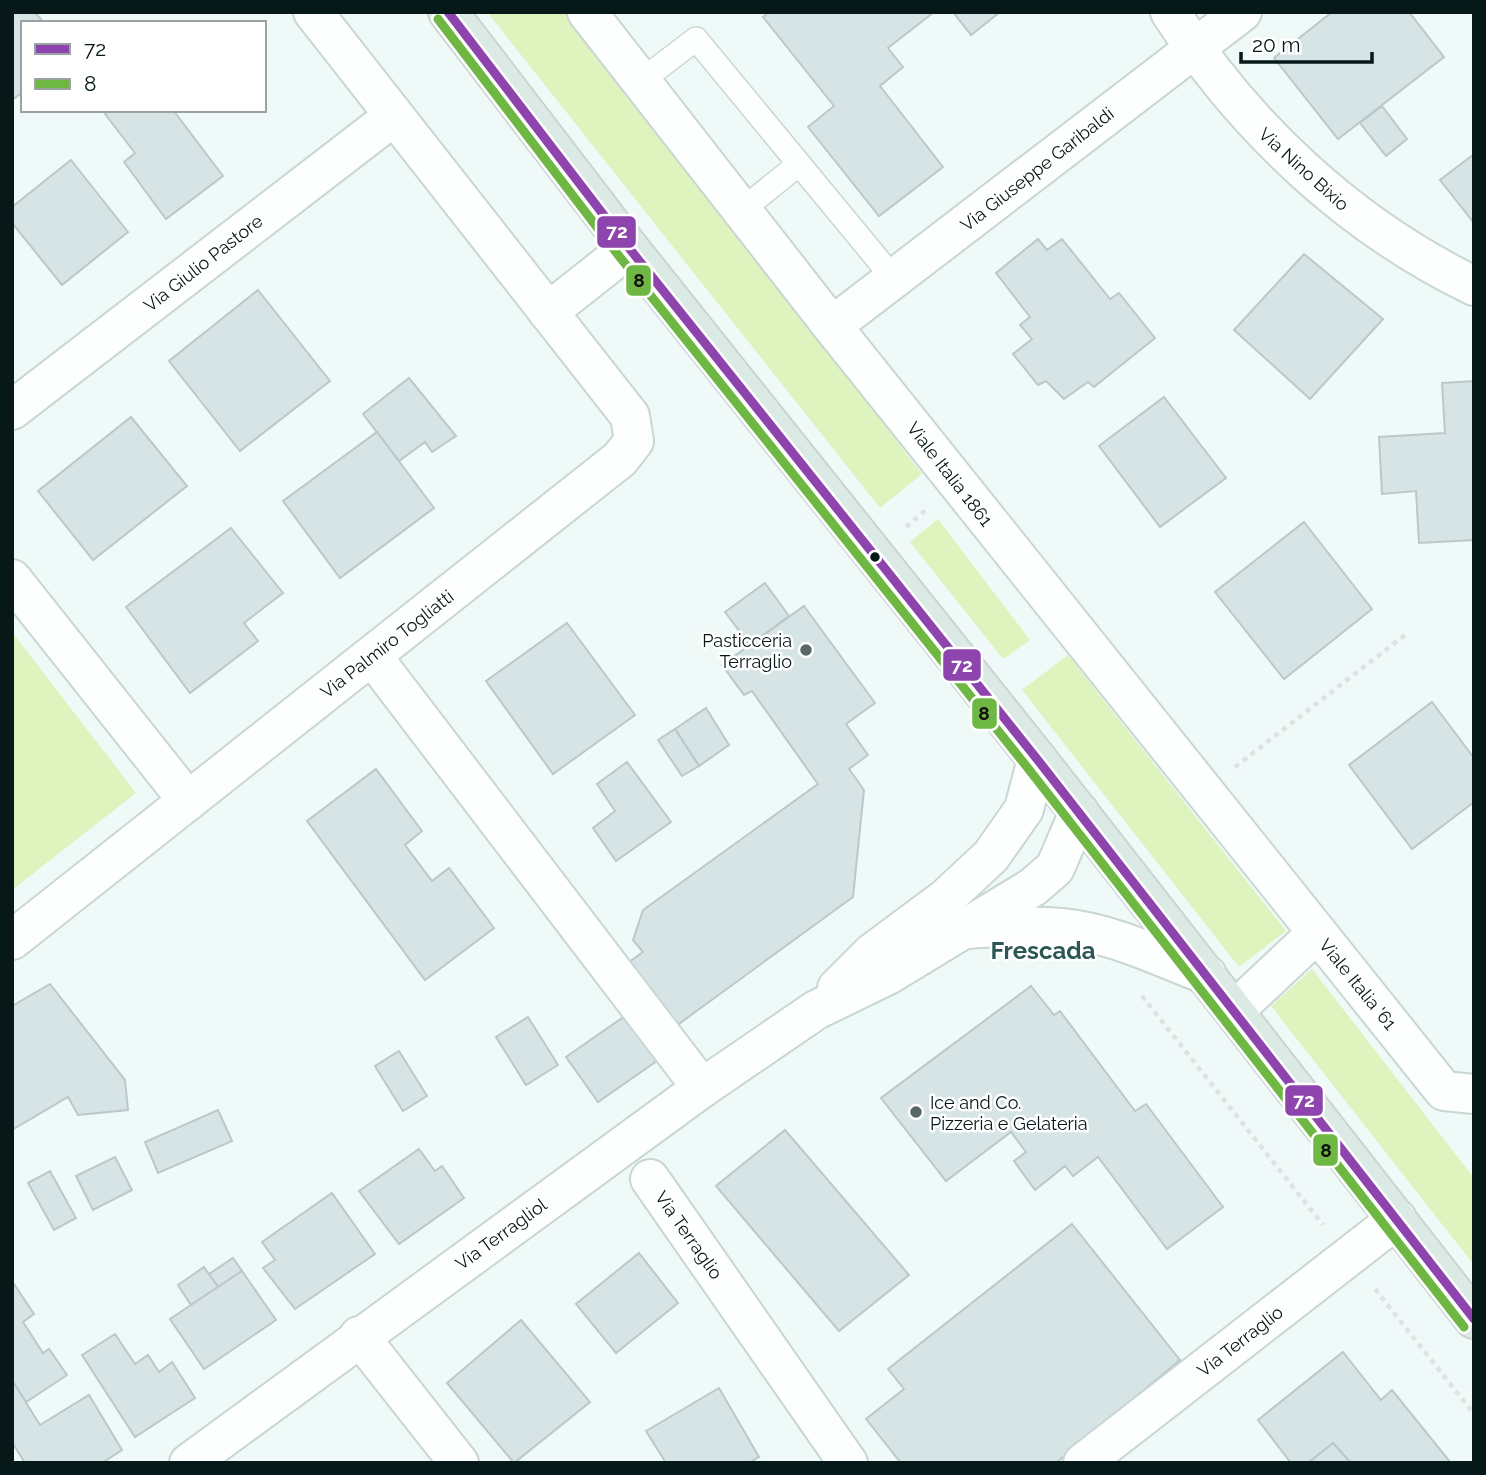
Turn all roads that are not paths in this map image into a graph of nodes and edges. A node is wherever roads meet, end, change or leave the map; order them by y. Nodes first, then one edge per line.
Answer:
1 (313, 12) edge
2 (448, 12) edge
3 (587, 12) edge
4 (1170, 12) edge
5 (1242, 12) edge
6 (1194, 49) junction
7 (641, 80) junction
8 (394, 116) junction
9 (799, 164) junction
10 (741, 210) junction
11 (629, 248) junction
12 (894, 279) junction
13 (1474, 286) edge
14 (548, 312) junction
15 (832, 326) junction
16 (12, 410) edge
17 (12, 579) edge
18 (372, 656) junction
19 (1037, 759) junction
20 (188, 801) junction
21 (1079, 812) junction
22 (990, 856) junction
23 (967, 930) junction
24 (1317, 933) junction
25 (12, 940) edge
26 (1207, 975) junction
27 (816, 1010) junction
28 (1235, 1010) junction
29 (702, 1088) junction
30 (1459, 1093) edge
31 (650, 1179) dead end
32 (1397, 1219) junction
33 (1474, 1319) edge
34 (359, 1336) junction
35 (188, 1463) edge
36 (459, 1463) edge
37 (848, 1463) edge
38 (1083, 1463) edge

1 - 8 street, Via Palmiro Togliatti
2 - 11 main road
3 - 7 street, Viale Italia 1861
4 - 6 street, Via Nino Bixio
5 - 6 street, Via Giuseppe Garibaldi
6 - 12 street, Via Giuseppe Garibaldi
6 - 13 street, Via Nino Bixio
7 - 9 lane
7 - 10 street, Viale Italia 1861
8 - 14 street, Via Palmiro Togliatti
8 - 16 street, Via Giulio Pastore
9 - 10 lane
9 - 12 lane
10 - 15 street, Viale Italia 1861
11 - 14 street
11 - 19 main road
12 - 15 street, Via Giuseppe Garibaldi
14 - 18 street, Via Palmiro Togliatti
15 - 24 street, Viale Italia 1861
17 - 20 street
18 - 20 street, Via Palmiro Togliatti
18 - 29 street
19 - 21 main road
19 - 22 street, Via Terragliol
20 - 25 street, Via Palmiro Togliatti
21 - 22 street, Via Terragliol
21 - 23 street, Via Terragliol
21 - 26 main road
22 - 27 street, Via Terragliol
23 - 26 street, Via Terragliol
23 - 27 street, Via Terragliol
24 - 28 street, Viale Italia '61
24 - 30 street, Viale Italia '61
26 - 28 main road
27 - 29 street, Via Terragliol
28 - 32 main road
29 - 34 street, Via Terragliol
31 - 37 street, Via Terraglio
32 - 33 main road
32 - 38 street, Via Terraglio
34 - 35 street, Via Terragliol
34 - 36 street

